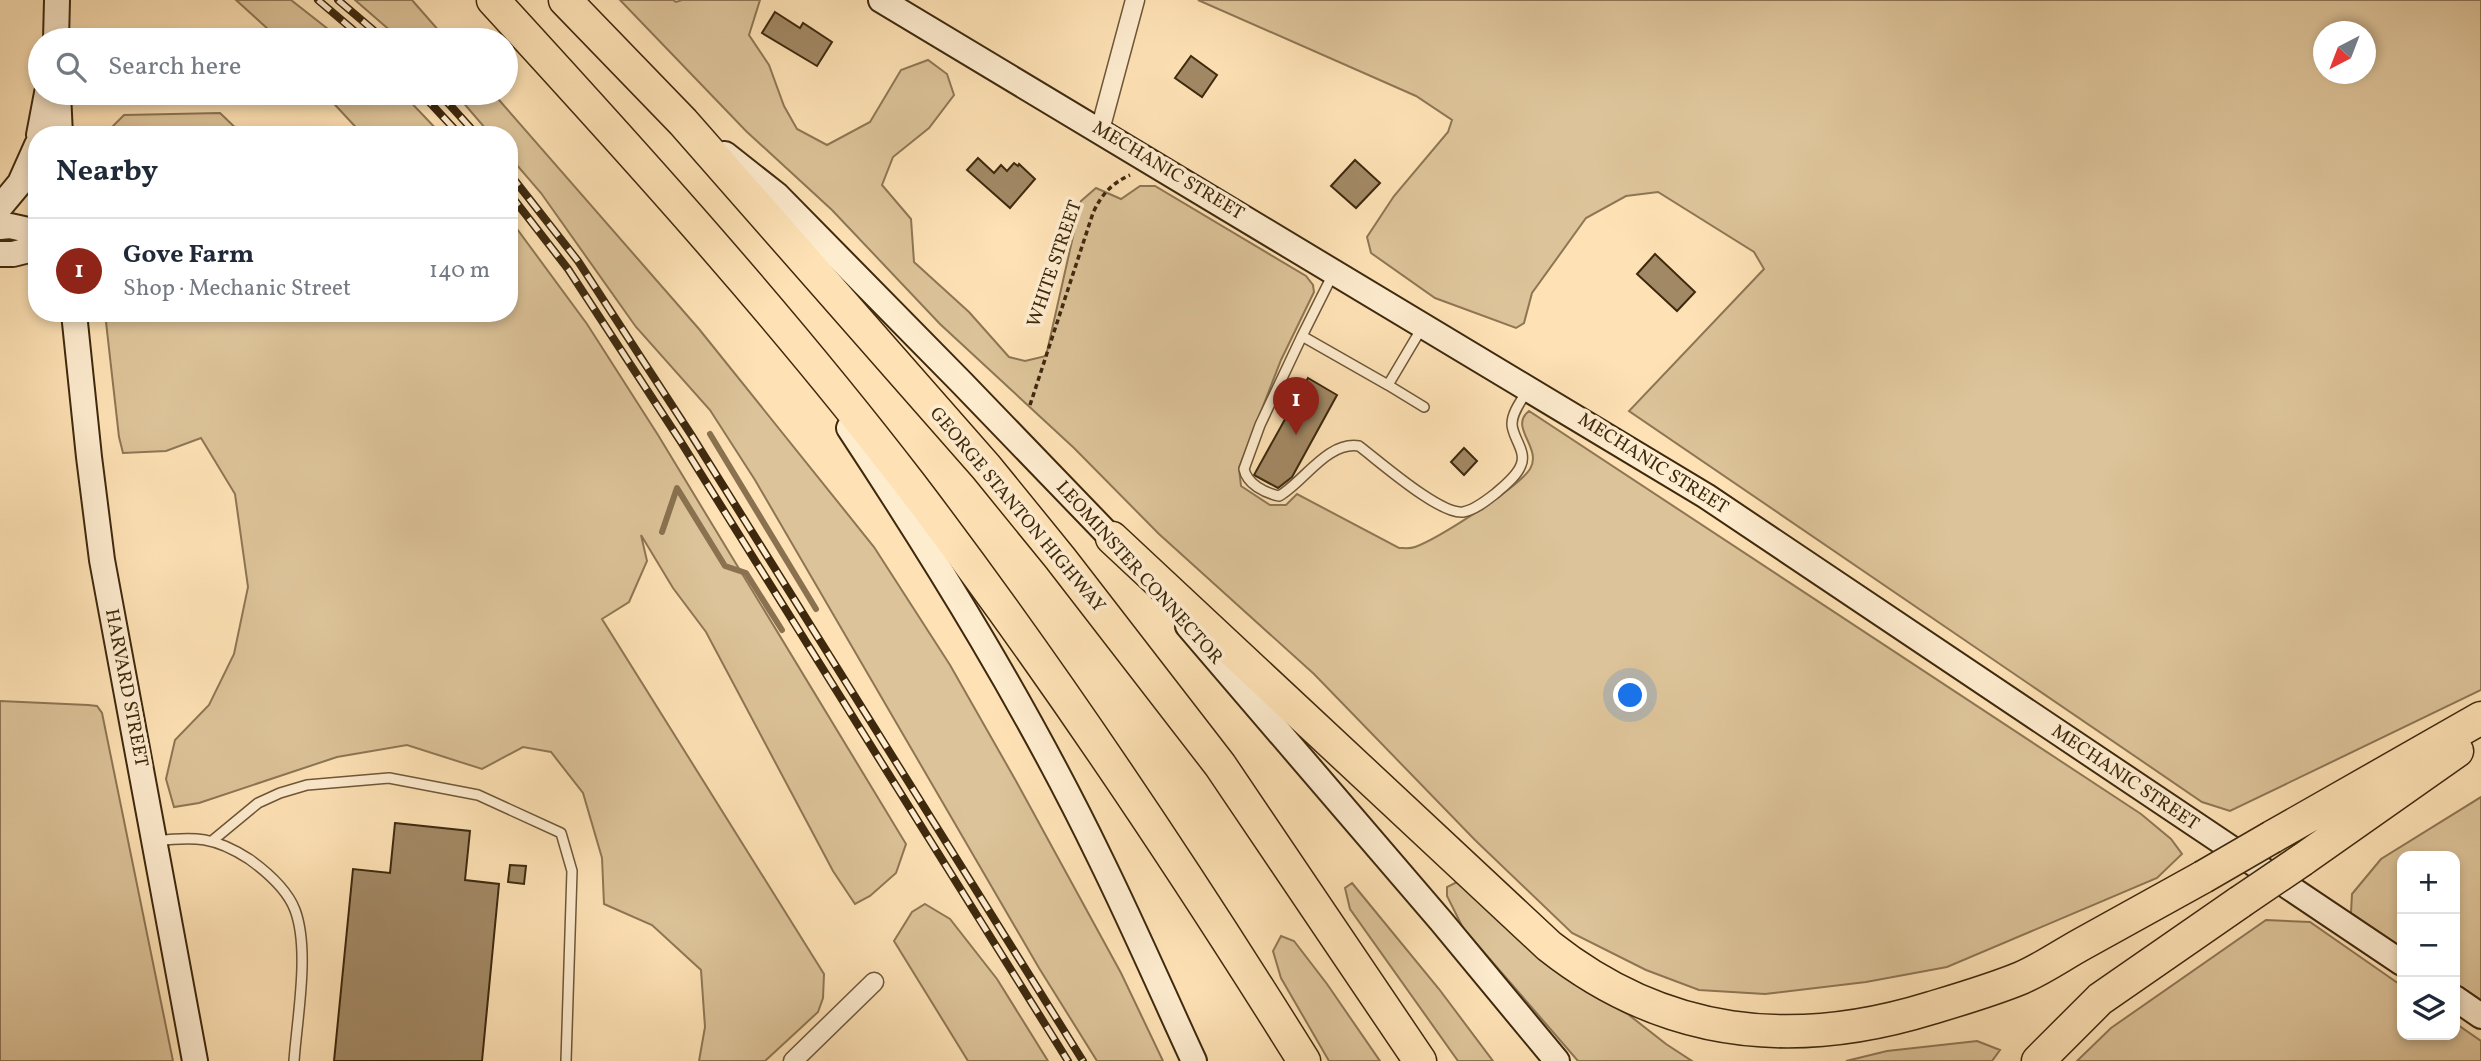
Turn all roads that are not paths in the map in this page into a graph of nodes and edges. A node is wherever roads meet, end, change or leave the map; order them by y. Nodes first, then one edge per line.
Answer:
1 (57, 0) edge
2 (493, 0) edge
3 (565, 0) edge
4 (881, 0) edge
5 (1135, 0) edge
6 (56, 28) edge
7 (45, 105) edge
8 (59, 105) edge
9 (682, 122) junction
10 (41, 126) edge
11 (60, 126) edge
12 (1100, 130) junction
13 (28, 165) edge
14 (0, 206) edge
15 (0, 227) edge
16 (28, 230) edge
17 (28, 250) edge
18 (0, 254) edge
19 (1335, 271) junction
20 (75, 322) edge
21 (1424, 325) junction
22 (785, 330) junction
23 (1302, 336) junction
24 (1388, 385) junction
25 (1529, 388) junction
26 (1424, 407) dead end
27 (1112, 538) junction
28 (2481, 718) edge
29 (2481, 734) edge
30 (155, 841) junction
31 (212, 841) junction
32 (2397, 960) edge
33 (874, 982) dead end
34 (2460, 1001) edge
35 (2481, 1016) edge
36 (195, 1061) edge
37 (294, 1061) edge
38 (566, 1061) edge
39 (793, 1061) edge
40 (1194, 1061) edge
41 (1304, 1061) edge
42 (1420, 1061) edge
43 (1557, 1061) edge
44 (2038, 1061) edge

1 - 6 main road
2 - 22 highway
3 - 9 highway, GEORGE STANTON HIGHWAY
4 - 12 main road, MECHANIC STREET
5 - 12 street
7 - 10 main road
8 - 11 main road
9 - 27 main road, LEOMINSTER CONNECTOR
9 - 42 highway, GEORGE STANTON HIGHWAY
12 - 19 main road, MECHANIC STREET
13 - 14 main road
15 - 16 main road
17 - 18 main road
19 - 21 main road, MECHANIC STREET
19 - 23 lane
20 - 30 main road, HARVARD STREET
21 - 24 lane
21 - 25 main road, MECHANIC STREET
22 - 40 main road
22 - 41 highway
23 - 24 lane
23 - 25 lane
24 - 26 lane
25 - 32 main road, MECHANIC STREET
27 - 28 highway, bridge
27 - 43 main road, LEOMINSTER CONNECTOR
29 - 44 highway, bridge
30 - 31 lane
30 - 36 main road, HARVARD STREET
31 - 37 lane
31 - 38 lane
33 - 39 street
34 - 35 main road

